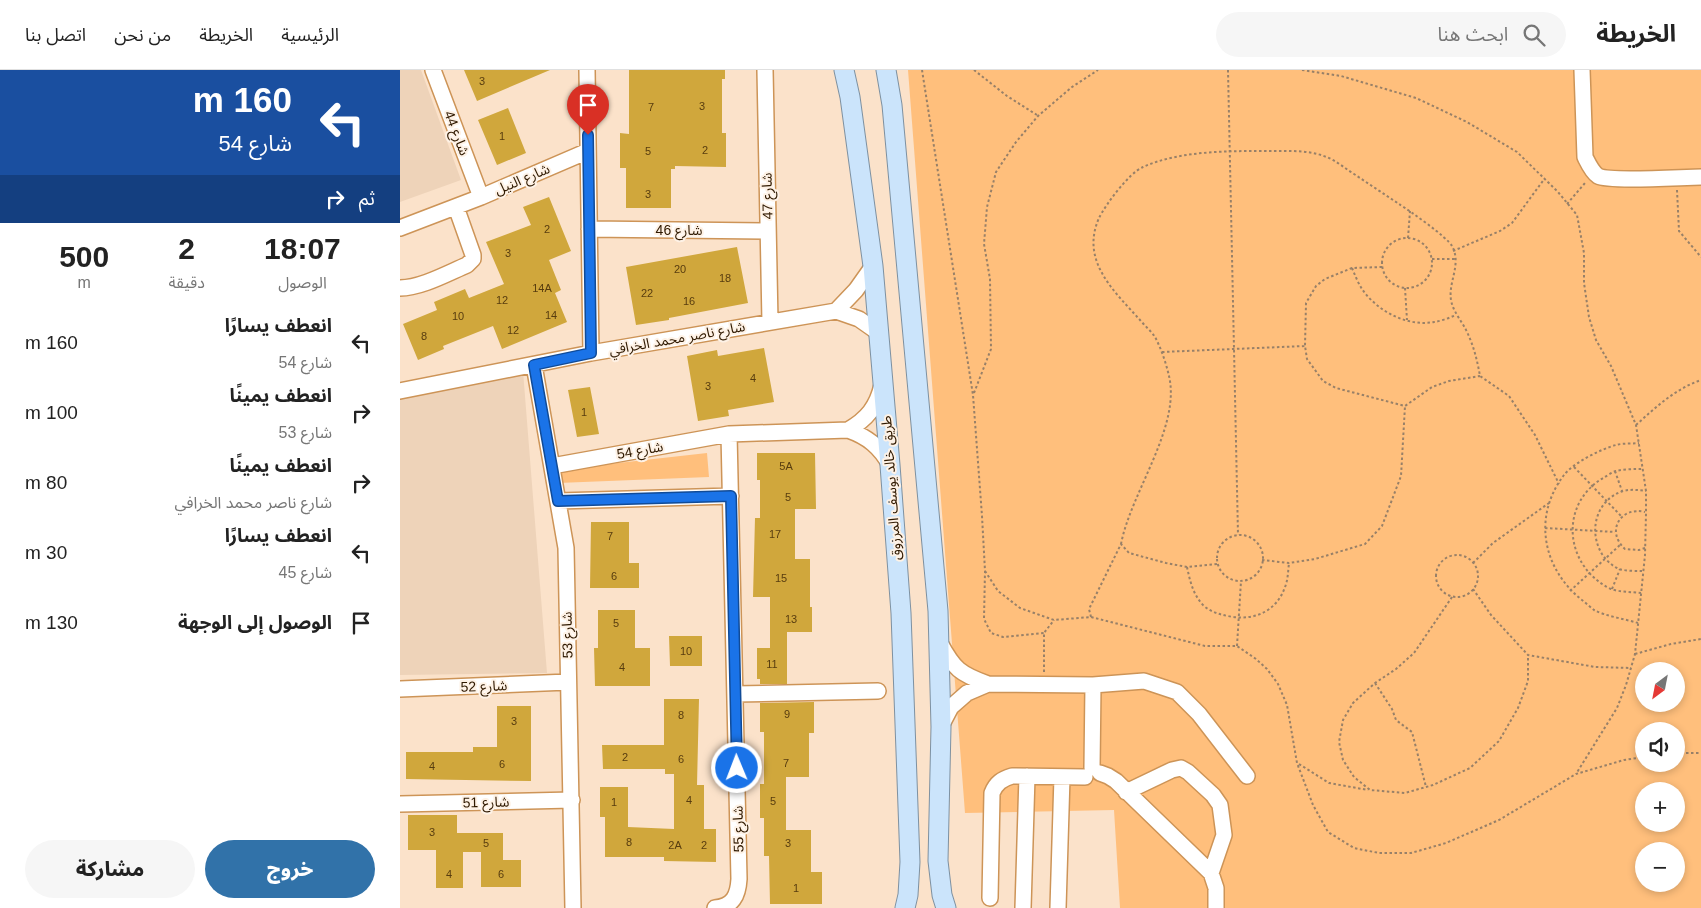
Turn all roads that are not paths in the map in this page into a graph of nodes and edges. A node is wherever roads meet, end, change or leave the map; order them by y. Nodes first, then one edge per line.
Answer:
1 (433, 70) edge
2 (587, 70) edge
3 (765, 70) edge
4 (844, 70) edge
5 (886, 70) edge
6 (1582, 70) edge
7 (588, 151) junction
8 (1701, 177) edge
9 (481, 197) junction
10 (456, 207) junction
11 (400, 228) edge
12 (589, 230) junction
13 (768, 231) junction
14 (873, 266) junction
15 (400, 288) edge
16 (836, 312) junction
17 (770, 322) junction
18 (879, 333) junction
19 (591, 353) junction
20 (534, 365) junction
21 (883, 384) junction
22 (400, 390) edge
23 (848, 430) junction
24 (729, 434) junction
25 (552, 466) junction
26 (890, 466) junction
27 (731, 496) junction
28 (558, 501) junction
29 (939, 641) junction
30 (568, 682) junction
31 (988, 684) junction
32 (1093, 685) junction
33 (400, 689) edge
34 (878, 691) dead end
35 (735, 694) junction
36 (941, 727) junction
37 (1092, 773) junction
38 (1027, 776) junction
39 (1247, 776) dead end
40 (1062, 777) junction
41 (1126, 792) junction
42 (572, 800) junction
43 (400, 804) edge
44 (1211, 873) junction
45 (990, 898) dead end
46 (572, 908) edge
47 (715, 908) edge
48 (905, 908) edge
49 (946, 908) edge
50 (1023, 908) edge
51 (1058, 908) edge
52 (1216, 908) edge

1 - 9 street, شارع 44
2 - 7 street
3 - 13 street, شارع 47
4 - 14 main road, طريق خالد يوسف المرزوق
5 - 29 main road
6 - 8 street
7 - 9 street, شارع النيل
7 - 12 street
9 - 10 street, شارع النيل
10 - 11 street, شارع النيل
10 - 15 street
12 - 13 street, شارع 46
12 - 19 street
13 - 17 street, شارع 47
14 - 16 street
14 - 18 main road, طريق خالد يوسف المرزوق
16 - 17 street, شارع ناصر محمد الخرافي
16 - 18 street, شارع ناصر محمد الخرافي
17 - 19 street, شارع ناصر محمد الخرافي
18 - 21 main road, طريق خالد يوسف المرزوق
19 - 20 street, شارع ناصر محمد الخرافي
20 - 22 street, شارع ناصر محمد الخرافي
20 - 25 street, شارع 53
21 - 23 street
21 - 26 main road, طريق خالد يوسف المرزوق
23 - 24 street, شارع 54
23 - 26 street, شارع 54
24 - 25 street, شارع 54
24 - 27 street
25 - 28 street, شارع 53
26 - 48 main road, طريق خالد يوسف المرزوق
27 - 28 street
27 - 35 street, شارع 55
28 - 30 street, شارع 53
29 - 31 street
29 - 36 main road
30 - 33 street, شارع 52
30 - 42 street, شارع 53
31 - 32 street
31 - 36 street
32 - 37 street
32 - 39 street
34 - 35 street
35 - 47 street, شارع 55
36 - 49 main road
37 - 40 street
37 - 41 street
38 - 40 street
38 - 45 street
38 - 50 street
40 - 51 street
41 - 44 street
41 - 44 street
42 - 43 street, شارع 51
42 - 46 street, شارع 53
44 - 52 street

